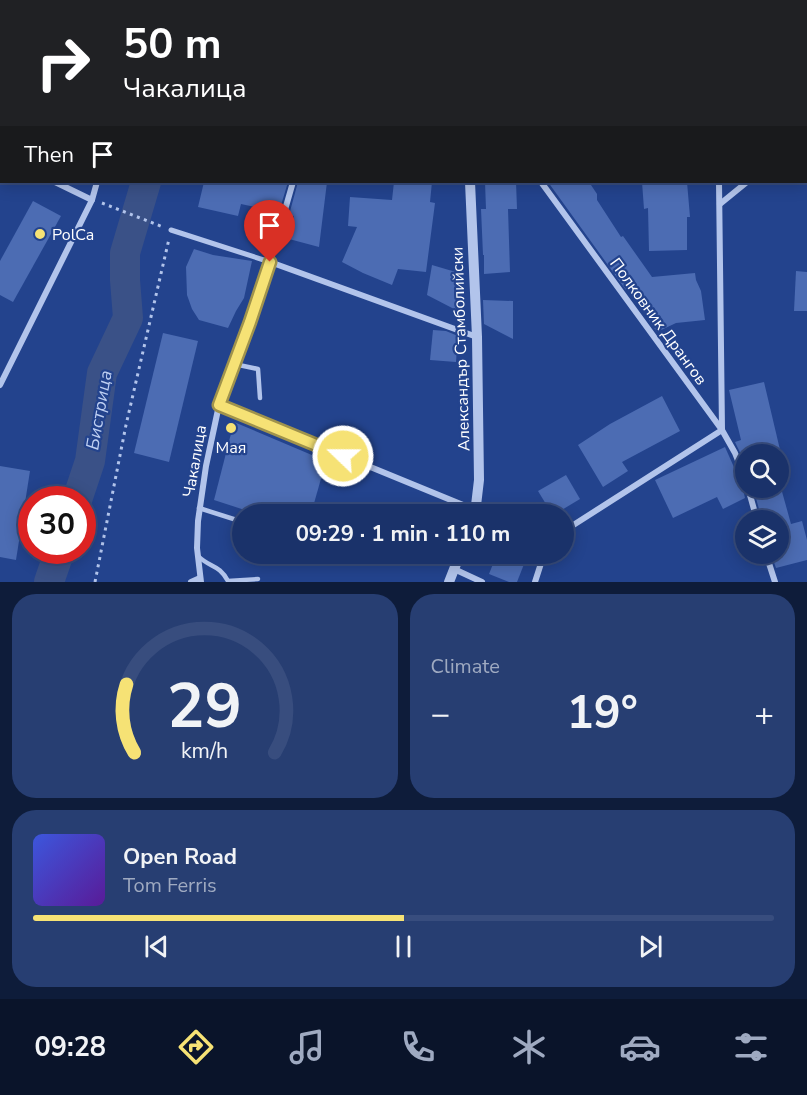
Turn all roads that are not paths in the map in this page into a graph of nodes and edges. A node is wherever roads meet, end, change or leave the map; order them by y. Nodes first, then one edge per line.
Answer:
1 (57, 183) edge
2 (97, 183) edge
3 (293, 183) edge
4 (470, 183) edge
5 (543, 183) edge
6 (718, 183) edge
7 (746, 183) edge
8 (92, 200) junction
9 (720, 204) junction
10 (171, 230) road end
11 (270, 262) junction
12 (477, 337) junction
13 (234, 364) junction
14 (0, 385) edge
15 (260, 398) dead end
16 (219, 405) junction
17 (722, 430) junction
18 (735, 453) edge
19 (457, 504) edge
20 (479, 504) edge
21 (200, 508) junction
22 (232, 518) edge
23 (574, 525) edge
24 (198, 556) junction
25 (456, 564) edge
26 (541, 564) edge
27 (769, 564) edge
28 (454, 569) junction
29 (258, 579) dead end
30 (201, 580) edge
31 (191, 582) edge
32 (449, 582) edge
33 (482, 582) edge
34 (535, 582) edge
35 (775, 582) edge

1 - 8 street
2 - 8 street
3 - 11 street, Чакалица
4 - 12 street, Александър Стамболийски
5 - 17 street, Полковник Дрангов
6 - 9 street
7 - 9 street
8 - 14 street
9 - 17 street
10 - 11 street
11 - 12 street
11 - 13 street, Чакалица
12 - 20 street, Александър Стамболийски
13 - 15 lane
13 - 16 street, Чакалица
16 - 19 street
16 - 21 street, Чакалица
17 - 18 street, Полковник Дрангов
17 - 23 street
21 - 22 lane
21 - 24 street, Чакалица
24 - 29 lane
24 - 30 street, Чакалица
25 - 28 street
26 - 34 street
27 - 35 street
28 - 32 street
28 - 33 street
30 - 31 street, Чакалица

